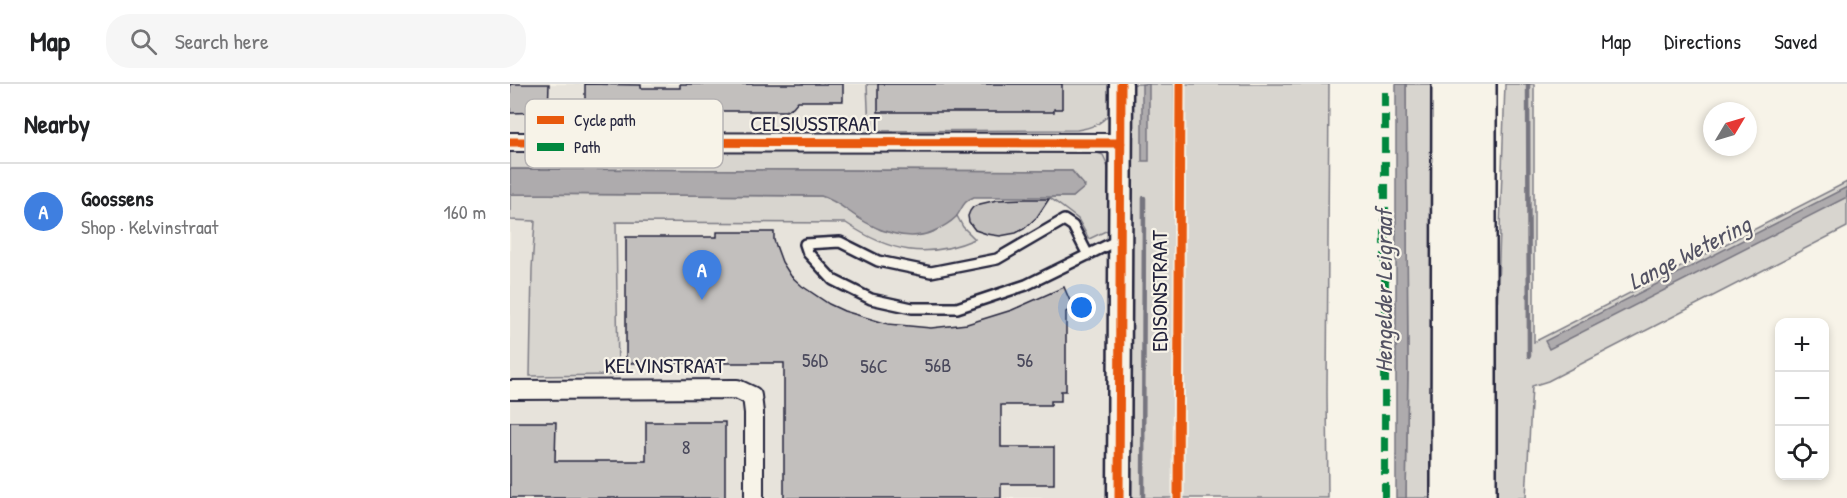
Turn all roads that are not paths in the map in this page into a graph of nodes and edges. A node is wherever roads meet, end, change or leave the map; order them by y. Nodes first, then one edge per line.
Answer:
1 (1121, 84) edge
2 (1449, 84) edge
3 (1479, 84) edge
4 (510, 142) edge
5 (525, 142) edge
6 (723, 142) edge
7 (1121, 143) junction
8 (1120, 239) junction
9 (1088, 255) junction
10 (510, 390) edge
11 (754, 498) edge
12 (1119, 498) edge
13 (1448, 498) edge
14 (1479, 498) edge

1 - 7 street, EDISONSTRAAT
2 - 13 highway
3 - 14 highway
4 - 5 street, CELSIUSSTRAAT
6 - 7 street, CELSIUSSTRAAT
7 - 8 street, EDISONSTRAAT
8 - 9 lane
8 - 12 street, EDISONSTRAAT
9 - 9 lane
10 - 11 street, KELVINSTRAAT

